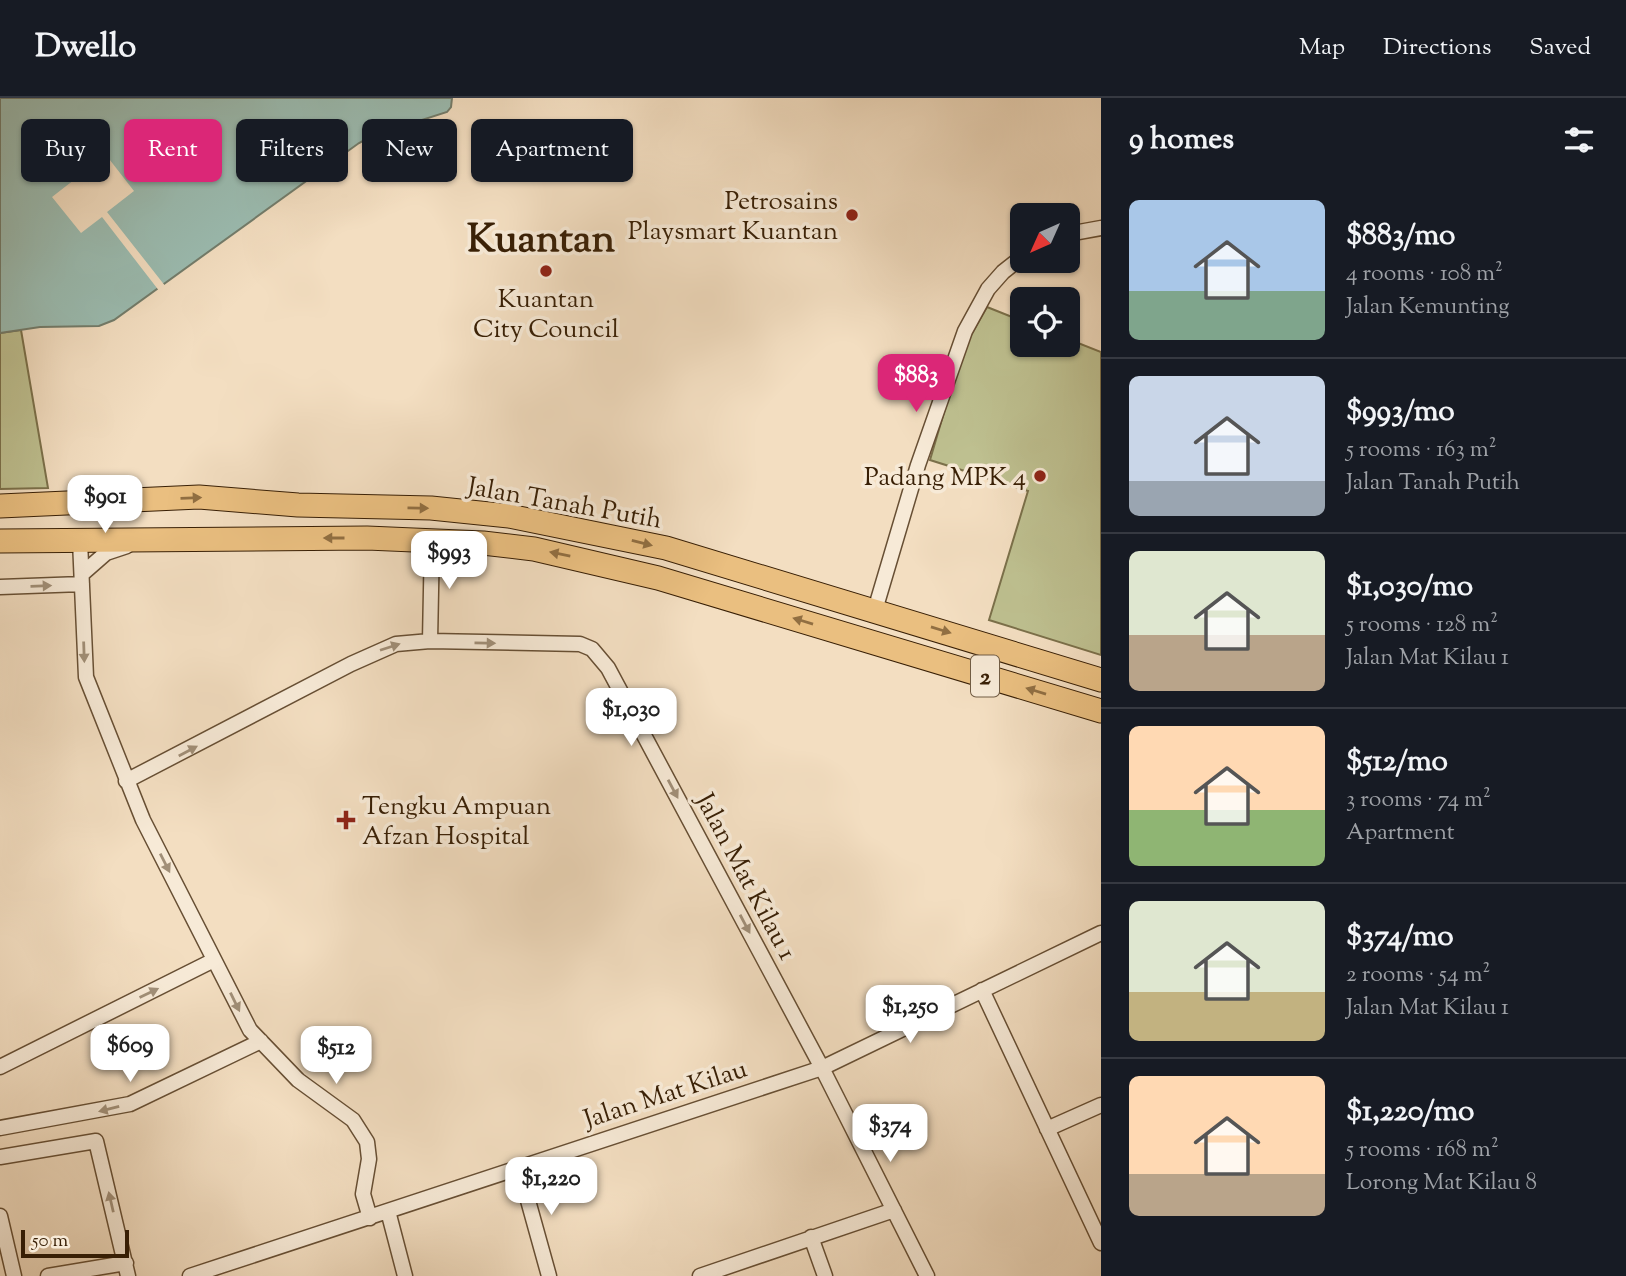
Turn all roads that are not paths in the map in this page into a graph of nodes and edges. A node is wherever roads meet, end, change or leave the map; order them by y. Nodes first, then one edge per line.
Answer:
1 (1101, 228) edge
2 (1080, 232) edge
3 (1010, 266) edge
4 (110, 503) junction
5 (0, 506) edge
6 (189, 538) junction
7 (152, 540) junction
8 (432, 540) junction
9 (0, 541) edge
10 (80, 541) junction
11 (82, 579) junction
12 (0, 587) edge
13 (875, 610) junction
14 (430, 641) junction
15 (1101, 680) edge
16 (1101, 711) edge
17 (126, 781) junction
18 (1101, 933) edge
19 (214, 960) junction
20 (982, 990) junction
21 (261, 1041) junction
22 (0, 1067) edge
23 (822, 1068) junction
24 (1101, 1105) edge
25 (0, 1128) edge
26 (1047, 1129) junction
27 (0, 1157) edge
28 (519, 1168) junction
29 (894, 1210) junction
30 (388, 1212) junction
31 (0, 1216) edge
32 (370, 1218) junction
33 (811, 1237) junction
34 (1101, 1243) edge
35 (127, 1270) edge
36 (220, 1272) edge
37 (719, 1273) edge
38 (14, 1276) edge
39 (48, 1276) edge
40 (190, 1276) edge
41 (405, 1276) edge
42 (550, 1276) edge
43 (700, 1276) edge
44 (825, 1276) edge
45 (927, 1276) edge

1 - 2 street
3 - 13 street
4 - 5 highway, Jalan Tanah Putih / 2
4 - 6 highway
4 -> 13 highway, Jalan Tanah Putih / 2
6 - 7 highway, Jalan Tanah Putih / 2
8 -> 6 highway, Jalan Tanah Putih / 2
7 - 10 highway, Jalan Tanah Putih / 2
7 - 11 street
8 - 14 street
16 -> 8 highway, Jalan Tanah Putih / 2
9 - 10 highway, Jalan Tanah Putih / 2
10 - 11 street
12 -> 11 street
11 -> 17 street
13 -> 15 highway, Jalan Tanah Putih / 2
17 -> 14 street, Jalan Mat Kilau 1
14 -> 23 street, Jalan Mat Kilau 1
17 -> 19 street
18 - 20 street, Jalan Mat Kilau
19 -> 21 street
22 -> 19 street
20 - 23 street, Jalan Mat Kilau
20 - 26 street
21 -> 25 street
21 - 32 street
23 - 28 street, Jalan Mat Kilau
23 - 29 street, Jalan Mat Kilau 1
24 - 26 street
26 - 34 street
35 -> 27 street
28 - 30 street, Jalan Mat Kilau
28 - 42 street
29 - 33 street
29 - 45 street, Jalan Mat Kilau 1
30 - 32 street, Jalan Mat Kilau
30 - 41 street
31 - 38 street
32 - 36 street, Jalan Mat Kilau
33 - 37 street
33 - 44 street
35 - 39 street
36 - 40 street, Jalan Mat Kilau
37 - 43 street

